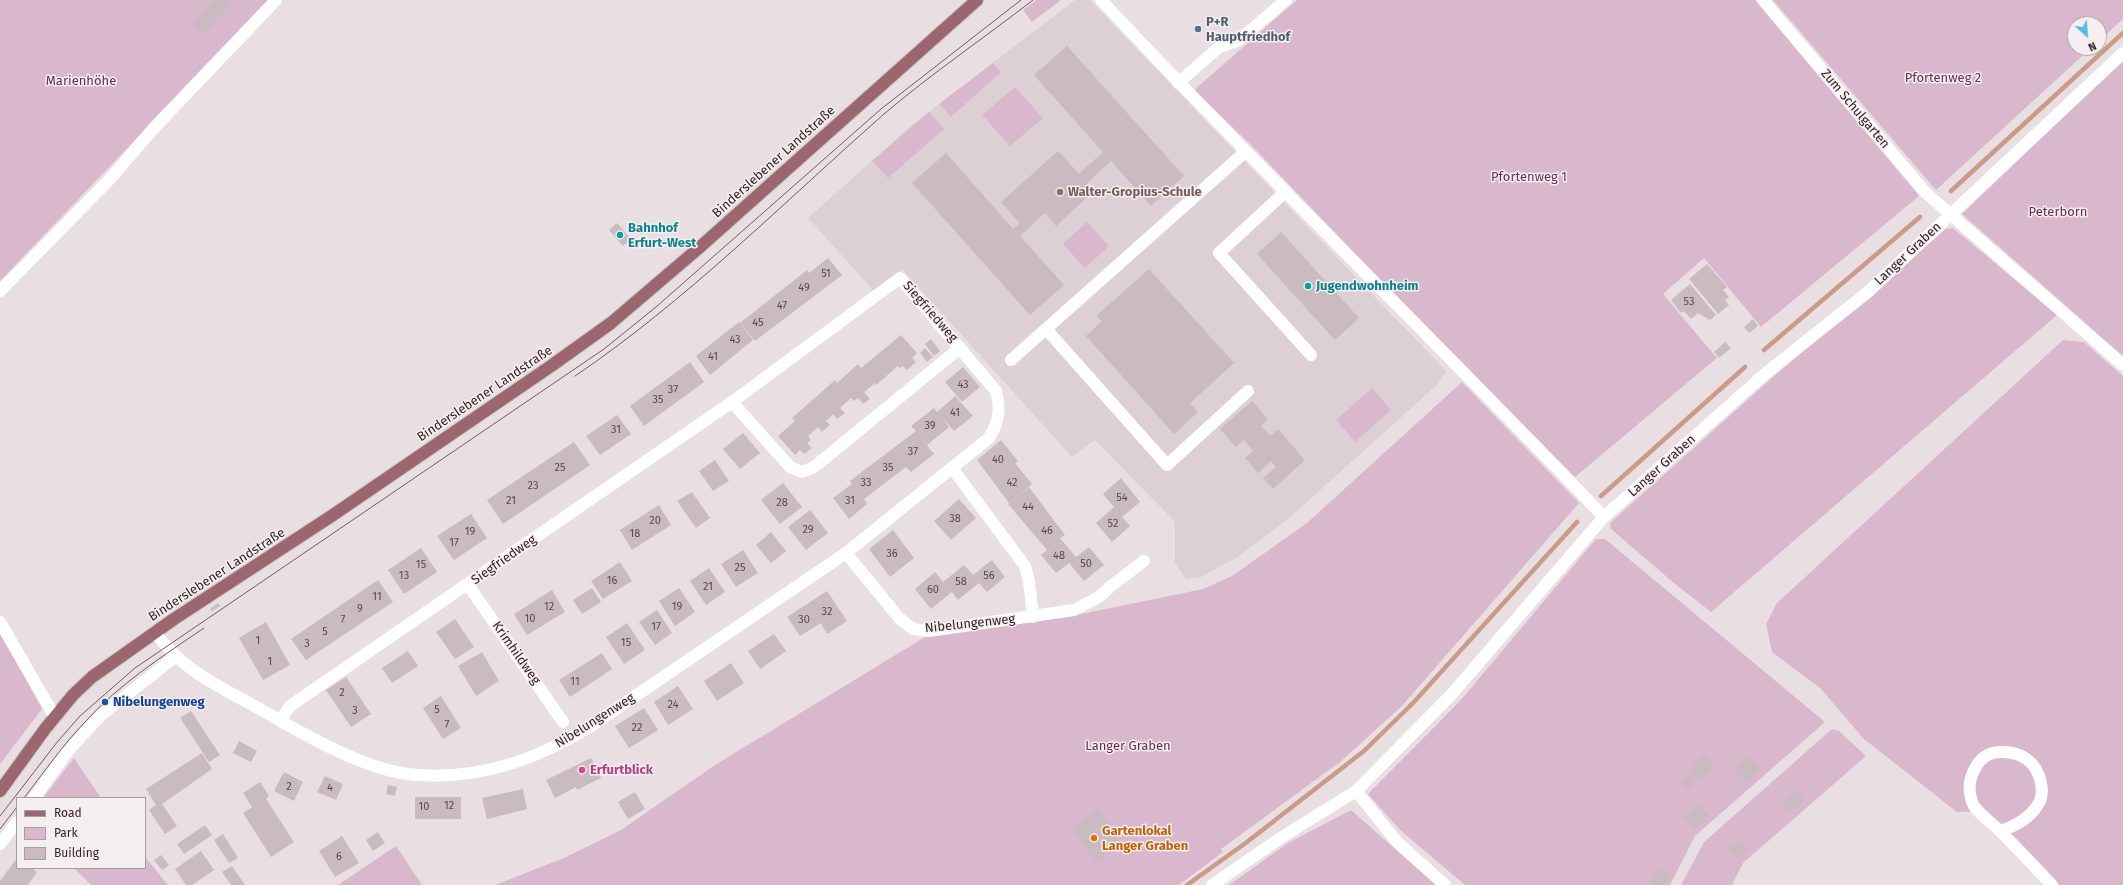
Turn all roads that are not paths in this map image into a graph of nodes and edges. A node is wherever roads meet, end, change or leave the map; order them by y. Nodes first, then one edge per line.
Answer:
1 (276, 0) edge
2 (977, 0) edge
3 (1101, 0) edge
4 (1286, 0) edge
5 (1763, 0) edge
6 (2123, 52) edge
7 (1178, 83) junction
8 (1245, 152) junction
9 (1285, 192) junction
10 (1950, 214) junction
11 (0, 291) edge
12 (1046, 329) junction
13 (960, 348) junction
14 (1312, 355) dead end
15 (1011, 360) dead end
16 (2123, 365) edge
17 (1248, 391) dead end
18 (732, 402) junction
19 (952, 468) junction
20 (1604, 517) junction
21 (846, 553) junction
22 (1144, 561) dead end
23 (468, 585) junction
24 (1033, 617) junction
25 (0, 622) edge
26 (155, 632) junction
27 (175, 657) junction
28 (55, 717) junction
29 (280, 721) junction
30 (564, 722) dead end
31 (0, 791) edge
32 (1356, 792) junction
33 (35, 797) edge
34 (16, 823) edge
35 (2000, 831) junction
36 (0, 844) edge
37 (1212, 885) edge
38 (1445, 885) edge
39 (2052, 885) edge

1 - 11 street
2 - 26 main road, Binderslebener Landstraße
3 - 7 street
4 - 7 street
5 - 10 street, Zum Schulgarten
6 - 10 street, Langer Graben
7 - 8 street
8 - 9 street
8 - 12 street
9 - 14 street
9 - 20 street
10 - 16 street, Zum Schulgarten
10 - 20 street, Langer Graben
12 - 15 street
12 - 17 street
13 - 18 street, Siegfriedweg
13 - 18 street, Siegfriedweg
13 - 19 street, Nibelungenweg
18 - 23 street, Siegfriedweg
19 - 21 street, Nibelungenweg
19 - 24 street, Nibelungenweg
20 - 32 street, Langer Graben
21 - 24 street, Nibelungenweg
21 - 29 street, Nibelungenweg
22 - 24 street, Nibelungenweg
23 - 29 street, Siegfriedweg
23 - 30 street, Krimhildweg
25 - 28 street
26 - 27 street, Nibelungenweg
26 - 28 main road, Binderslebener Landstraße
27 - 29 street, Nibelungenweg
27 - 33 street
28 - 31 main road, Binderslebener Landstraße
32 - 37 street, Langer Graben
32 - 38 street
34 - 36 street
35 - 35 street
35 - 39 street

